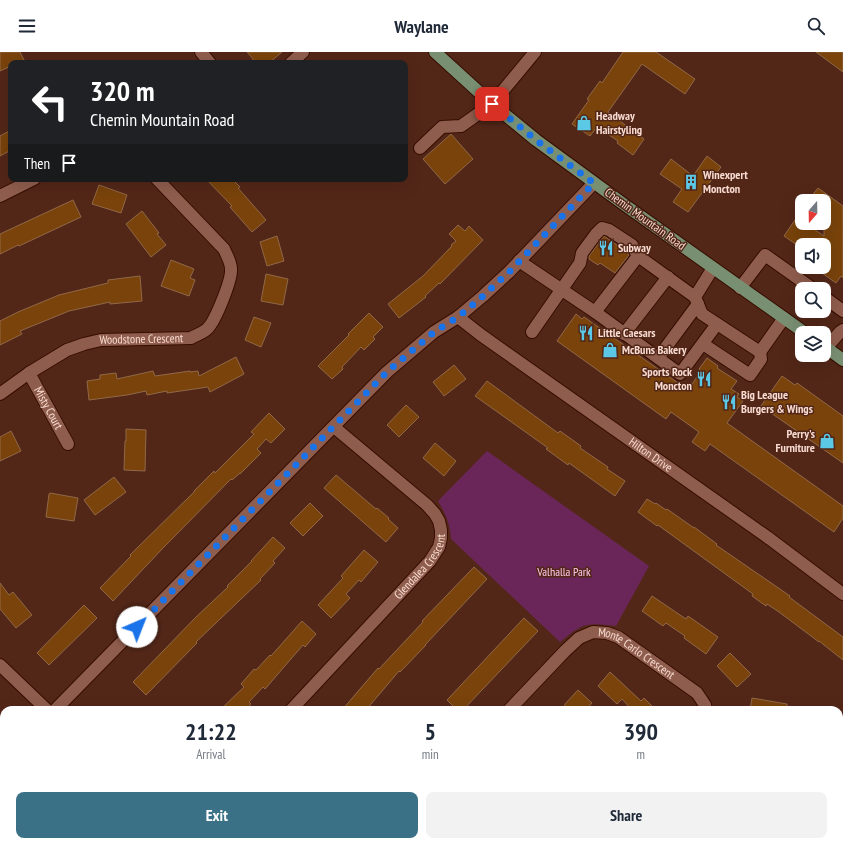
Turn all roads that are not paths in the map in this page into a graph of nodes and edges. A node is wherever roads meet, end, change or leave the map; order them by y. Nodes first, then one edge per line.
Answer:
1 (201, 52) edge
2 (303, 52) edge
3 (435, 52) edge
4 (536, 52) edge
5 (208, 60) edge
6 (294, 60) edge
7 (492, 104) junction
8 (420, 148) dead end
9 (28, 182) edge
10 (160, 182) edge
11 (594, 183) junction
12 (0, 196) edge
13 (638, 256) junction
14 (519, 261) junction
15 (714, 268) junction
16 (668, 277) junction
17 (803, 282) edge
18 (740, 288) junction
19 (561, 290) junction
20 (696, 300) junction
21 (831, 302) edge
22 (843, 310) edge
23 (595, 312) junction
24 (458, 317) junction
25 (784, 318) junction
26 (717, 324) junction
27 (795, 326) edge
28 (843, 330) edge
29 (532, 332) dead end
30 (624, 334) junction
31 (831, 341) edge
32 (702, 344) junction
33 (831, 351) edge
34 (760, 352) junction
35 (658, 358) junction
36 (843, 360) edge
37 (29, 373) junction
38 (0, 394) edge
39 (334, 427) junction
40 (68, 444) dead end
41 (843, 594) edge
42 (0, 665) edge
43 (43, 706) edge
44 (59, 706) edge
45 (295, 706) edge
46 (513, 706) edge
47 (706, 706) edge

1 - 5 street
2 - 6 street
3 - 7 main road, Chemin Mountain Road
4 - 7 street
7 - 8 street
7 - 11 main road, Chemin Mountain Road
9 - 12 street
10 - 37 street, Woodstone Crescent
11 - 14 street
11 - 15 main road, Chemin Mountain Road
13 - 16 street
13 - 19 street
13 - 23 street
14 - 19 street
14 - 24 street
15 - 18 main road, Chemin Mountain Road
15 - 20 street
16 - 20 street
16 - 30 street
17 - 18 street
18 - 25 main road, Chemin Mountain Road
19 - 23 street
19 - 29 street
20 - 26 street
20 - 35 street
21 - 22 street
23 - 30 street
24 - 39 street
24 - 41 street, Hilton Drive
25 - 27 main road, Chemin Mountain Road
25 - 34 street
26 - 32 street
26 - 34 street
28 - 31 street
30 - 35 street
32 - 34 street
32 - 35 street
33 - 36 main road
37 - 38 street, Woodstone Crescent
37 - 40 street, Misty Court
39 - 44 street
39 - 45 street, Glendalea Crescent
42 - 43 street
46 - 47 street, Monte Carlo Crescent

